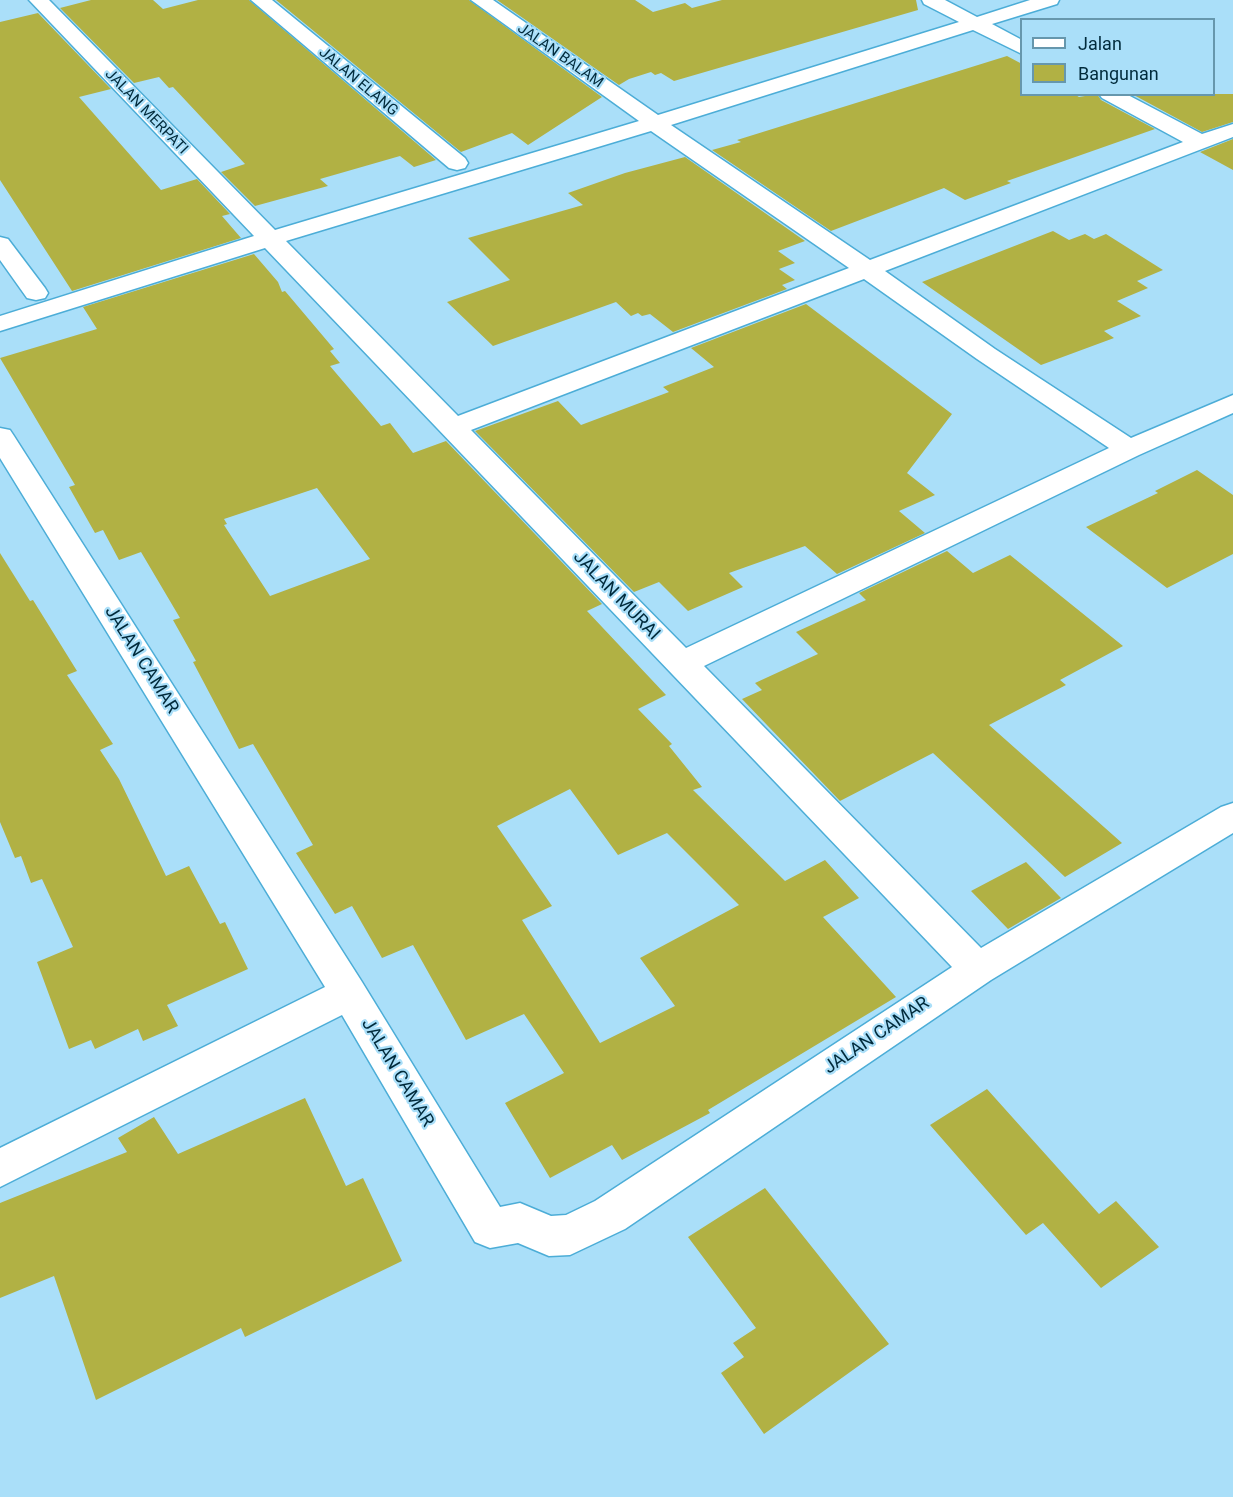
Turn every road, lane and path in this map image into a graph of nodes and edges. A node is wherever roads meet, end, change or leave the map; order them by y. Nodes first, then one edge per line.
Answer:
1 (38, 0) edge
2 (260, 0) edge
3 (480, 0) edge
4 (931, 0) edge
5 (1003, 0) edge
6 (1050, 0) edge
7 (966, 19) junction
8 (1020, 47) edge
9 (1113, 96) edge
10 (647, 117) junction
11 (1233, 130) edge
12 (1200, 142) junction
13 (457, 163) junction
14 (261, 232) junction
15 (0, 244) edge
16 (867, 271) junction
17 (36, 293) junction
18 (0, 305) edge
19 (0, 324) edge
20 (1233, 403) edge
21 (452, 428) junction
22 (0, 436) edge
23 (1129, 449) junction
24 (681, 664) junction
25 (1233, 816) edge
26 (978, 969) junction
27 (349, 993) junction
28 (0, 1168) edge

1 - 14 street, JALAN MERPATI
2 - 13 street, JALAN ELANG
3 - 10 street, JALAN BALAM
4 - 7 street
5 - 7 street
6 - 7 street
7 - 8 street
7 - 10 street
9 - 12 street
10 - 13 street
10 - 14 street
10 - 16 street, JALAN BALAM
11 - 12 street
12 - 16 street
13 - 14 street
14 - 17 street
14 - 19 street
14 - 21 street, JALAN MURAI
15 - 17 street
16 - 21 street
16 - 23 street, JALAN BALAM
17 - 18 street
20 - 23 street
21 - 24 street, JALAN MURAI
22 - 27 street, JALAN CAMAR
23 - 24 street
24 - 26 street, JALAN MURAI
25 - 26 street
26 - 27 street, JALAN CAMAR
27 - 28 street

